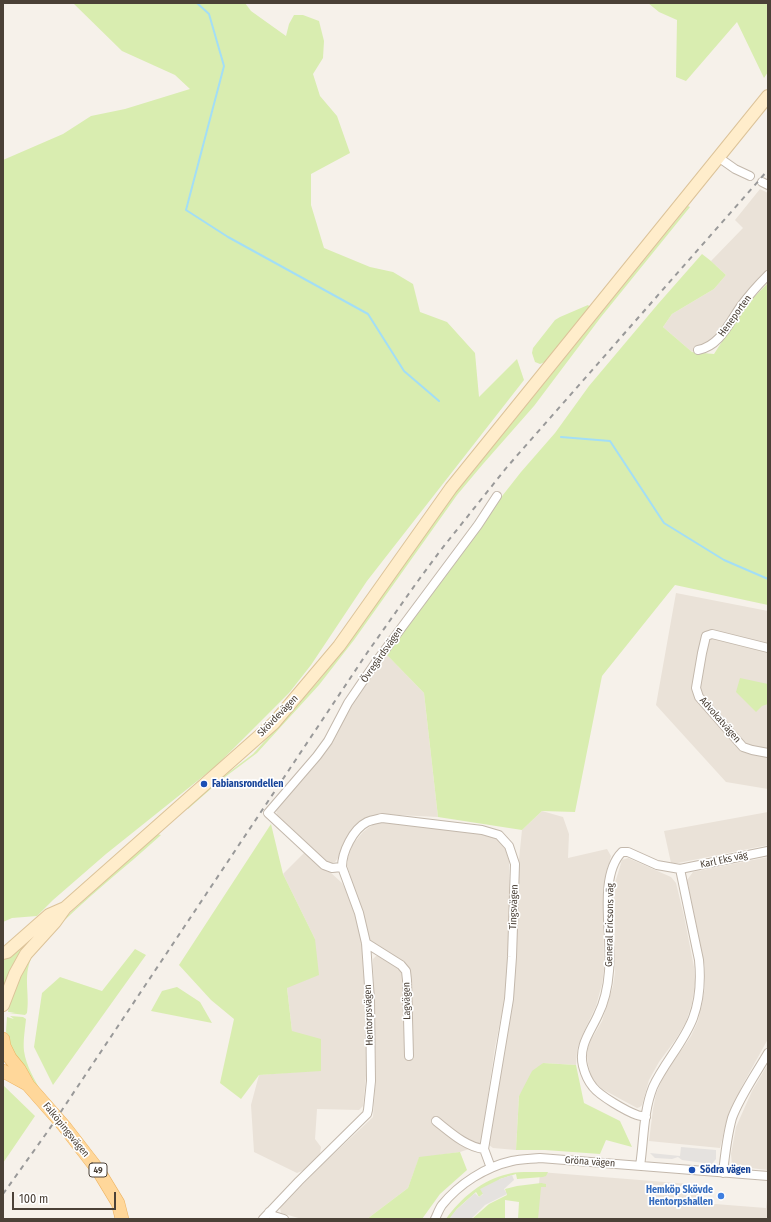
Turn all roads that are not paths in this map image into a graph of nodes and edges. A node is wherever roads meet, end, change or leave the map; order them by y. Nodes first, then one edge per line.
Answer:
1 (768, 96) edge
2 (718, 157) junction
3 (750, 176) dead end
4 (768, 275) edge
5 (698, 350) dead end
6 (496, 496) dead end
7 (768, 648) edge
8 (768, 753) edge
9 (768, 851) edge
10 (342, 867) junction
11 (680, 870) junction
12 (65, 908) junction
13 (366, 943) junction
14 (3, 954) edge
15 (3, 1005) edge
16 (3, 1039) edge
17 (768, 1053) edge
18 (409, 1056) dead end
19 (3, 1071) edge
20 (28, 1085) junction
21 (646, 1116) junction
22 (436, 1121) dead end
23 (484, 1149) junction
24 (640, 1166) junction
25 (491, 1168) junction
26 (723, 1172) junction
27 (768, 1176) edge
28 (270, 1212) junction
29 (122, 1219) edge
30 (263, 1219) edge
31 (284, 1219) edge
32 (435, 1219) edge

1 - 2 main road, Skövdevägen
2 - 3 street
2 - 12 main road, Skövdevägen
4 - 5 street, Heneporten
6 - 10 street, Övregårdsvägen
7 - 8 street, Advokatvägen
9 - 11 street, Karl Eks väg
10 - 13 street, Hentorpsvägen
10 - 23 street, Tingsvägen
11 - 21 street
11 - 21 street, General Ericsons väg
12 - 14 main road
12 - 15 main road
13 - 18 street, Lagvägen
13 - 28 street, Hentorpsvägen
16 - 20 main road, Falköpingsvägen / 49
17 - 26 street
19 - 20 main road, Falköpingsvägen / 49
20 - 29 main road, Falköpingsvägen / 49
21 - 24 street
22 - 23 street
23 - 25 street, Tingsvägen
24 - 25 street, Gröna vägen
24 - 26 street, Gröna vägen
25 - 32 street, Gröna vägen
26 - 27 street, Gröna vägen
28 - 30 street, Hentorpsvägen
28 - 31 street

